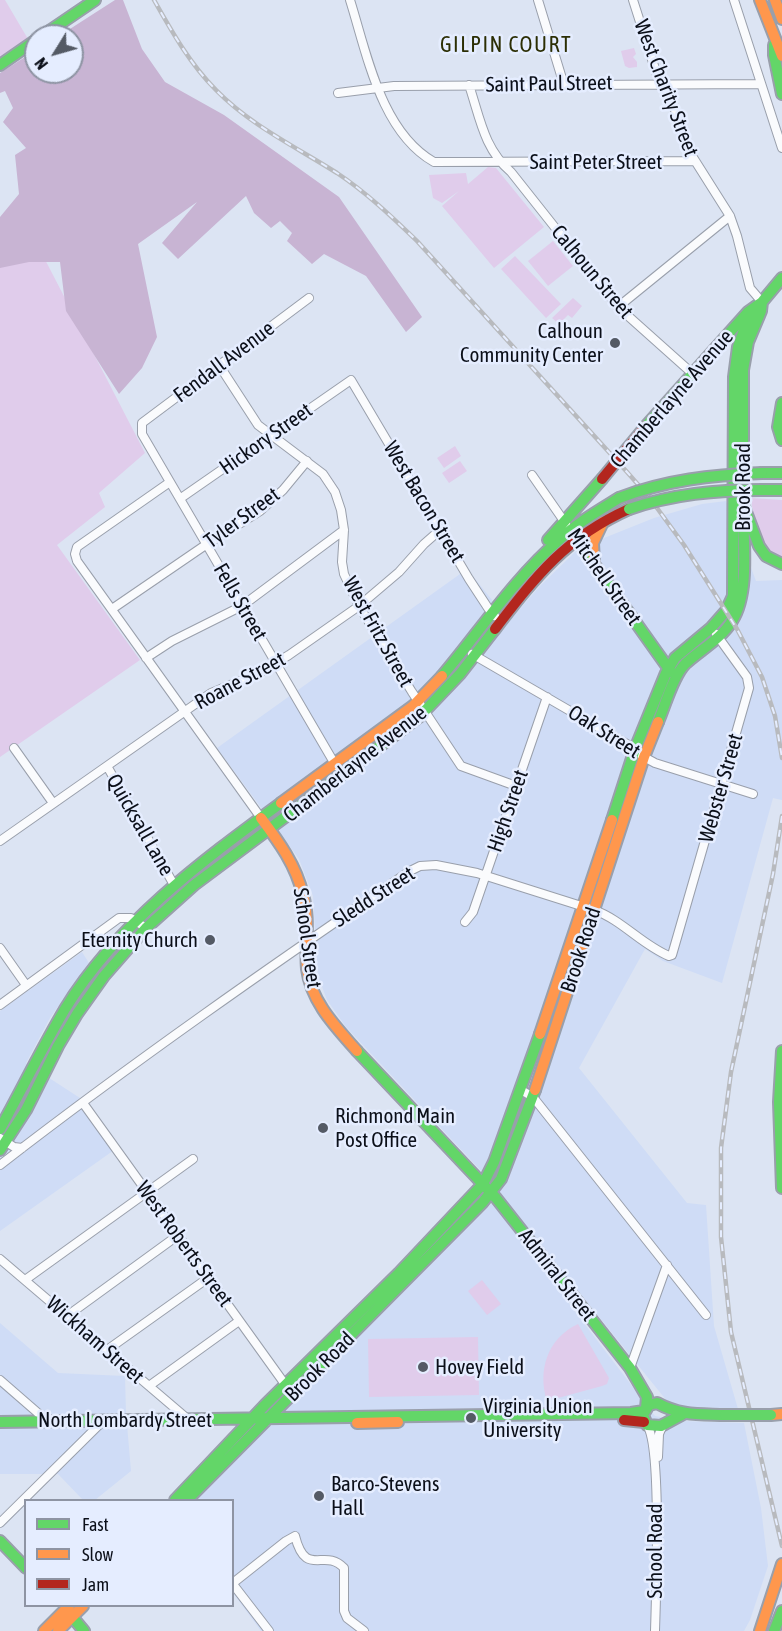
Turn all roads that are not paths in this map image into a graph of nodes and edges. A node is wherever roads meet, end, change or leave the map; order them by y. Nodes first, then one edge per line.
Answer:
1 (95, 0) edge
2 (350, 0) edge
3 (538, 0) edge
4 (633, 0) edge
5 (734, 0) edge
6 (760, 0) edge
7 (775, 0) edge
8 (782, 19) edge
9 (60, 24) edge
10 (774, 36) junction
11 (24, 48) edge
12 (782, 56) edge
13 (0, 65) edge
14 (663, 83) junction
15 (761, 84) junction
16 (469, 85) junction
17 (564, 85) junction
18 (377, 87) junction
19 (338, 93) dead end
20 (782, 94) edge
21 (782, 148) edge
22 (693, 161) junction
23 (500, 162) junction
24 (730, 216) junction
25 (782, 278) edge
26 (309, 298) dead end
27 (758, 304) junction
28 (618, 307) junction
29 (219, 365) junction
30 (693, 374) junction
31 (351, 380) joint
32 (782, 403) edge
33 (141, 428) joint
34 (271, 436) junction
35 (782, 440) edge
36 (307, 461) junction
37 (782, 473) edge
38 (532, 476) dead end
39 (170, 482) junction
40 (782, 491) edge
41 (181, 498) junction
42 (743, 504) junction
43 (603, 521) junction
44 (567, 525) junction
45 (344, 530) junction
46 (440, 530) junction
47 (577, 539) junction
48 (207, 544) junction
49 (594, 563) junction
50 (782, 564) edge
51 (242, 606) junction
52 (358, 606) junction
53 (112, 609) junction
54 (492, 613) junction
55 (502, 621) junction
56 (714, 632) junction
57 (463, 649) junction
58 (474, 655) junction
59 (146, 658) junction
60 (276, 664) junction
61 (668, 668) junction
62 (676, 679) junction
63 (547, 697) junction
64 (418, 701) junction
65 (185, 711) junction
66 (426, 711) junction
67 (14, 748) dead end
68 (635, 749) junction
69 (644, 758) junction
70 (335, 765) junction
71 (107, 766) junction
72 (342, 776) junction
73 (722, 784) junction
74 (516, 786) junction
75 (753, 794) dead end
76 (53, 803) junction
77 (261, 818) junction
78 (270, 829) junction
79 (0, 841) edge
80 (486, 875) junction
81 (174, 885) junction
82 (589, 909) junction
83 (136, 920) junction
84 (465, 922) dead end
85 (146, 928) junction
86 (308, 941) junction
87 (0, 948) edge
88 (669, 956) joint
89 (26, 985) junction
90 (0, 1005) edge
91 (782, 1051) edge
92 (521, 1090) junction
93 (533, 1096) junction
94 (83, 1103) junction
95 (0, 1130) edge
96 (2, 1143) edge
97 (22, 1148) junction
98 (193, 1159) dead end
99 (0, 1165) edge
100 (483, 1184) junction
101 (782, 1188) edge
102 (492, 1192) junction
103 (147, 1193) junction
104 (177, 1236) junction
105 (0, 1259) edge
106 (667, 1265) junction
107 (208, 1278) junction
108 (25, 1280) junction
109 (706, 1315) dead end
110 (67, 1316) junction
111 (239, 1321) junction
112 (107, 1350) junction
113 (630, 1368) junction
114 (0, 1380) edge
115 (285, 1385) junction
116 (149, 1386) junction
117 (292, 1394) junction
118 (663, 1406) junction
119 (683, 1414) junction
120 (776, 1415) edge
121 (645, 1416) junction
122 (46, 1420) junction
123 (250, 1420) junction
124 (267, 1420) junction
125 (103, 1421) junction
126 (189, 1421) junction
127 (0, 1422) edge
128 (664, 1425) junction
129 (656, 1470) junction
130 (24, 1499) edge
131 (24, 1499) edge
132 (176, 1499) edge
133 (188, 1499) edge
134 (0, 1523) edge
135 (0, 1541) edge
136 (782, 1564) edge
137 (24, 1566) edge
138 (234, 1582) edge
139 (234, 1584) edge
140 (67, 1609) edge
141 (781, 1616) edge
142 (44, 1631) edge
143 (58, 1631) edge
144 (84, 1631) edge
145 (269, 1631) edge
146 (364, 1631) edge
147 (655, 1631) edge
148 (760, 1631) edge
149 (774, 1631) edge

1 - 9 main road
2 - 18 street, Saint Peter Street
3 - 17 street
4 - 14 street, West Charity Street
5 - 15 street
6 - 10 main road
7 - 8 main road
10 - 12 main road
10 - 20 main road
11 - 13 main road
14 - 15 street, Saint Paul Street
14 - 17 street, Saint Paul Street
14 - 22 street, West Charity Street
15 - 21 street
16 - 17 street, Saint Paul Street
16 - 18 street, Saint Paul Street
16 - 23 street, Calhoun Street
18 - 19 street, Saint Paul Street
18 - 23 street, Saint Peter Street
22 - 23 street, Saint Peter Street
22 - 24 street, West Charity Street
23 - 28 street, Calhoun Street
24 - 27 street, West Charity Street
24 - 28 street
25 - 27 main road, Chamberlayne Avenue
26 - 29 street, Fendall Avenue
27 - 30 main road, Chamberlayne Avenue
27 - 42 main road, Brook Road
27 - 56 main road, Brook Road
28 - 30 street, Calhoun Street
29 - 33 street, Fendall Avenue
29 - 34 street, West Fritz Street
30 - 44 main road, Chamberlayne Avenue, bridge
31 - 34 street, Hickory Street
31 - 46 street, West Bacon Street
32 - 35 main road
33 - 39 street, Fells Street
34 - 36 street, West Fritz Street
34 - 41 street, Hickory Street
36 - 45 street, West Fritz Street
36 - 48 street, Tyler Street
37 - 44 main road, Chamberlayne Avenue, bridge
38 - 44 street, Mitchell Street
39 - 41 street, Fells Street
39 - 53 street, School Street
40 - 43 main road, Chamberlayne Avenue, bridge
41 - 48 street, Fells Street
42 - 50 main road
42 - 56 main road, Brook Road
43 - 47 main road, Chamberlayne Avenue
43 - 49 main road
44 - 47 main road, Mitchell Street
44 - 54 main road, Chamberlayne Avenue
45 - 51 street
45 - 52 street, West Fritz Street
46 - 52 street, Roane Street
46 - 54 street, West Bacon Street
47 - 49 main road, Mitchell Street
47 - 55 main road, Chamberlayne Avenue
48 - 51 street, Fells Street
48 - 53 street, Tyler Street
49 - 61 main road, Mitchell Street
51 - 59 street
51 - 60 street, Fells Street
52 - 60 street, Roane Street
52 - 64 street, West Fritz Street
53 - 59 street, School Street
54 - 55 street, West Bacon Street
54 - 57 main road, Chamberlayne Avenue
55 - 58 main road, Chamberlayne Avenue
56 - 61 main road, Brook Road
56 - 62 main road, Brook Road
56 - 73 street, Webster Street
57 - 58 street, Oak Street
57 - 64 main road, Chamberlayne Avenue
58 - 63 street, Oak Street
58 - 66 main road, Chamberlayne Avenue
59 - 65 street, School Street
60 - 65 street, Roane Street
60 - 70 street, Fells Street
61 - 62 main road, Mitchell Street
61 - 68 main road, Brook Road
62 - 69 main road, Brook Road
63 - 68 street, Oak Street
63 - 74 street, High Street
64 - 66 street, West Fritz Street
64 - 70 main road, Chamberlayne Avenue
65 - 71 street, Roane Street
65 - 77 street, School Street
66 - 72 main road, Chamberlayne Avenue
66 - 74 street, West Fritz Street
67 - 76 street
68 - 69 street, Oak Street
68 - 82 main road, Brook Road
69 - 73 street, Oak Street
69 - 82 main road, Brook Road
70 - 72 street, Fells Street
70 - 77 main road, Chamberlayne Avenue
71 - 76 street, Roane Street
71 - 81 street, Quicksall Lane
72 - 78 main road, Chamberlayne Avenue
73 - 75 street, Oak Street
73 - 88 street, Webster Street
74 - 80 street, High Street
76 - 79 street, Roane Street
77 - 78 main road, School Street
77 - 81 main road, Chamberlayne Avenue
78 - 85 main road, Chamberlayne Avenue
78 - 86 main road, School Street
80 - 82 street, Sledd Street
80 - 84 street, High Street
80 - 86 street, Sledd Street
81 - 83 main road, Chamberlayne Avenue
82 - 88 street, Sledd Street
82 - 92 main road, Brook Road
82 - 93 main road, Brook Road
83 - 85 street
83 - 89 street
83 - 95 main road, Chamberlayne Avenue
85 - 96 main road, Chamberlayne Avenue
86 - 94 street, Sledd Street
86 - 100 main road, School Street
87 - 89 street
89 - 90 street
91 - 101 main road
92 - 93 street
92 - 100 main road, Brook Road
93 - 102 main road, Brook Road
93 - 106 street
94 - 97 street, Sledd Street
94 - 103 street, West Roberts Street
96 - 97 street
97 - 99 street, Sledd Street
98 - 103 street
100 - 102 main road, Admiral Street
100 - 115 main road, Brook Road
102 - 113 main road, Admiral Street
102 - 117 main road, Brook Road
103 - 104 street, West Roberts Street
103 - 108 street
104 - 107 street, West Roberts Street
104 - 110 street
105 - 108 street, Wickham Street
106 - 109 street
106 - 113 street
107 - 111 street, West Roberts Street
107 - 112 street
108 - 110 street, Wickham Street
110 - 112 street, Wickham Street
111 - 115 street, West Roberts Street
111 - 116 street
112 - 116 street, Wickham Street
113 - 118 main road, Admiral Street
113 - 121 main road, Admiral Street
114 - 122 street
115 - 117 street, West Roberts Street
115 - 123 main road, Brook Road
116 - 126 street, Wickham Street
117 - 124 main road, Brook Road
118 - 119 main road
118 - 121 main road
118 - 128 main road
119 - 120 main road, bridge
119 - 128 main road
121 - 124 main road, North Lombardy Street
121 - 128 main road
121 - 129 street, School Road
122 - 125 main road, North Lombardy Street
122 - 127 main road, North Lombardy Street
123 - 124 main road, North Lombardy Street
123 - 126 main road, North Lombardy Street
123 - 132 main road, Brook Road
124 - 133 main road, Brook Road
125 - 126 main road, North Lombardy Street
125 - 130 street
128 - 129 street, School Road
129 - 147 street, School Road
131 - 134 street
135 - 137 main road
136 - 148 main road
138 - 146 street
139 - 145 street
140 - 142 main road
140 - 143 main road
140 - 144 main road
141 - 149 main road

